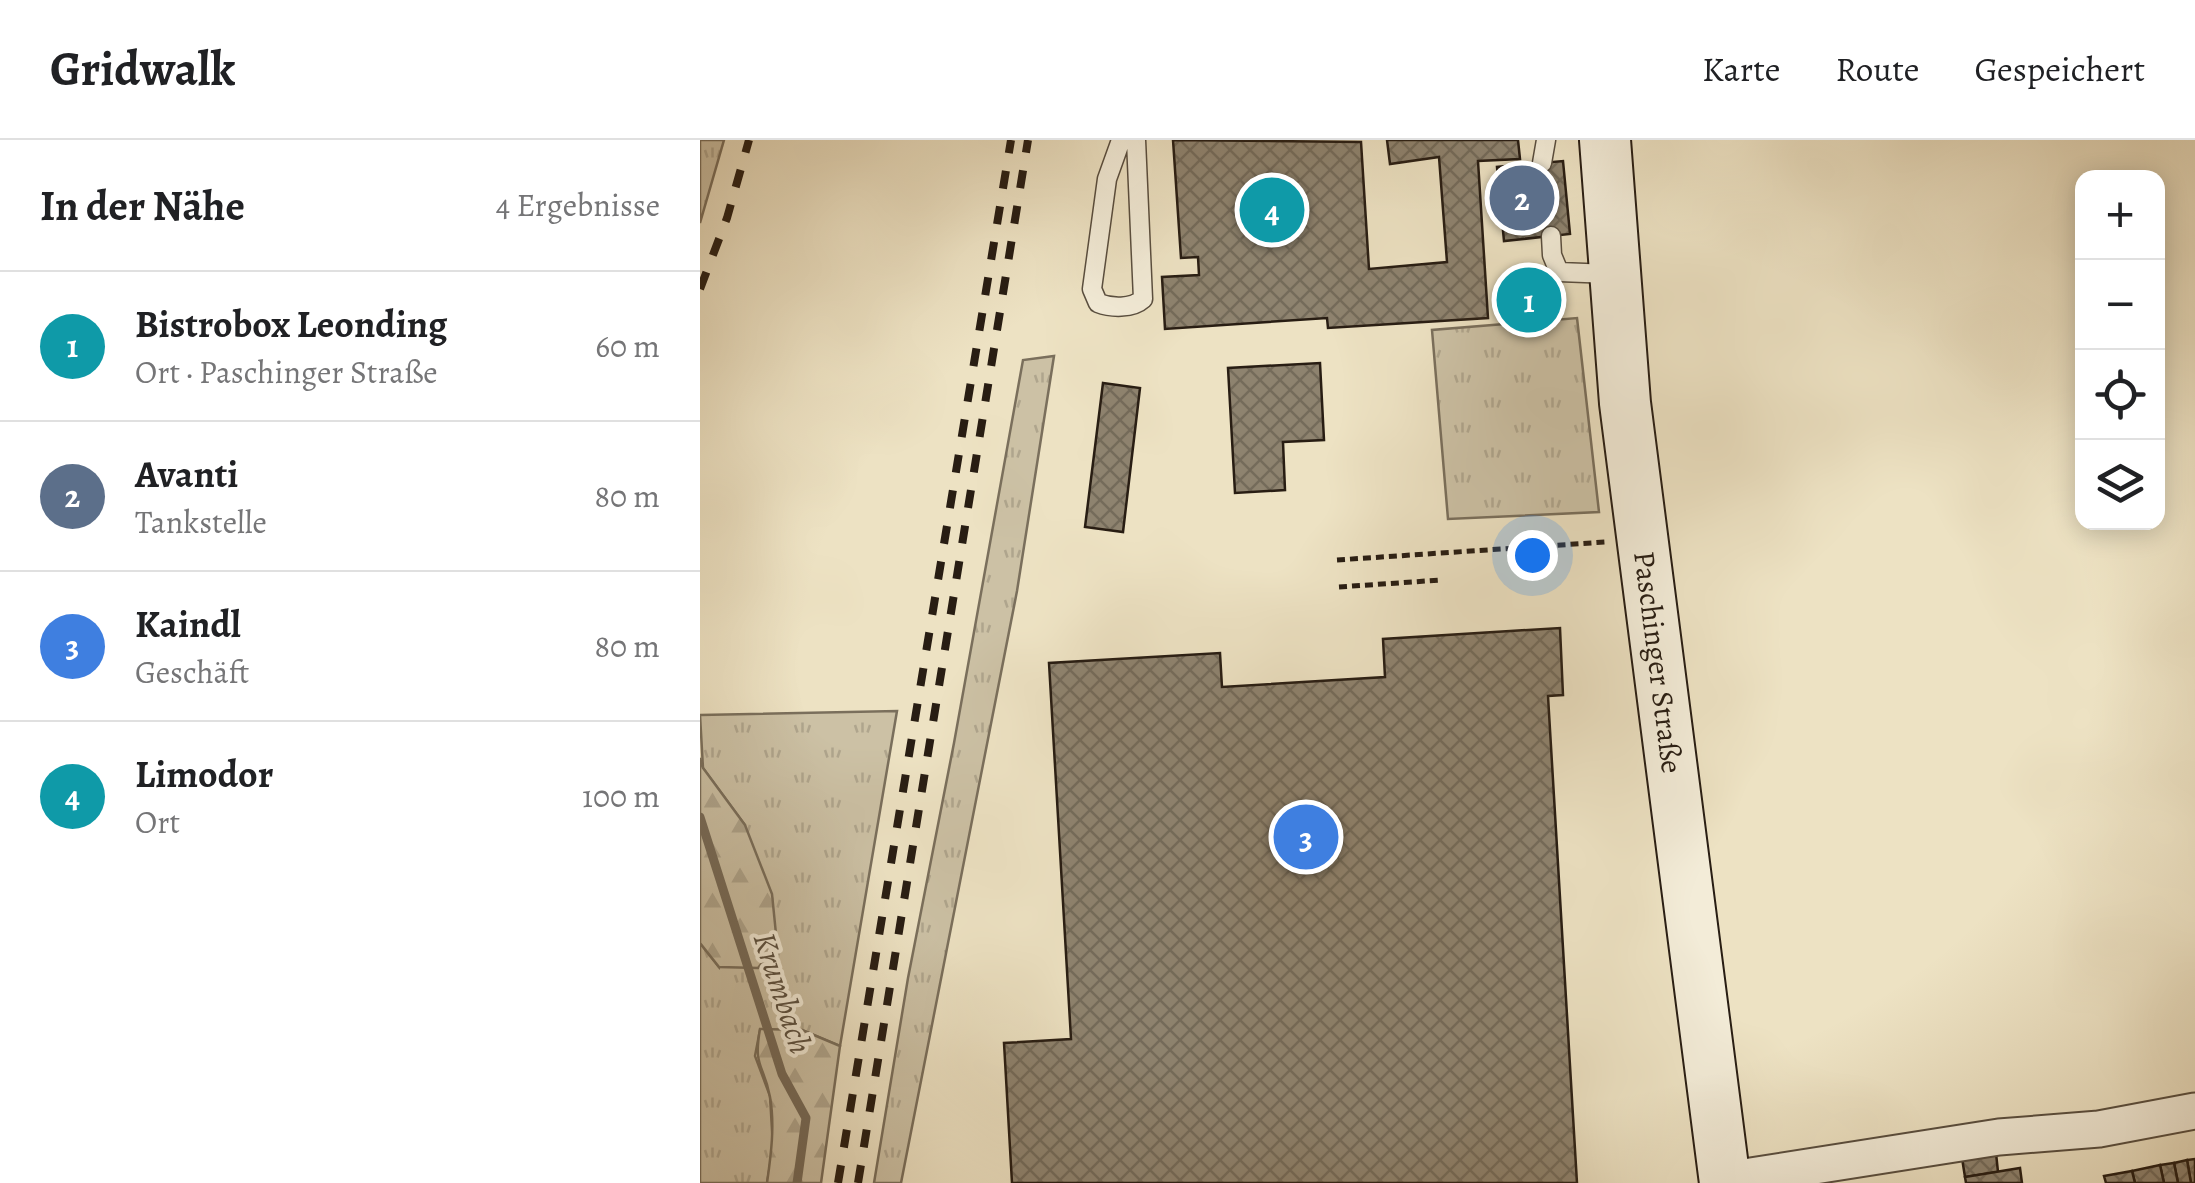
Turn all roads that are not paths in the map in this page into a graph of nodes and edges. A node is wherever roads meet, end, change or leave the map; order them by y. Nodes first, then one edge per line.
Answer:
1 (1122, 140) edge
2 (1136, 140) edge
3 (1546, 140) edge
4 (1606, 140) edge
5 (1542, 163) dead end
6 (1550, 236) dead end
7 (1614, 274) junction
8 (2195, 1110) edge
9 (1725, 1181) edge

1 - 2 lane
3 - 5 lane
4 - 7 street, Paschinger Straße
6 - 7 lane
7 - 9 street, Paschinger Straße
8 - 9 street

